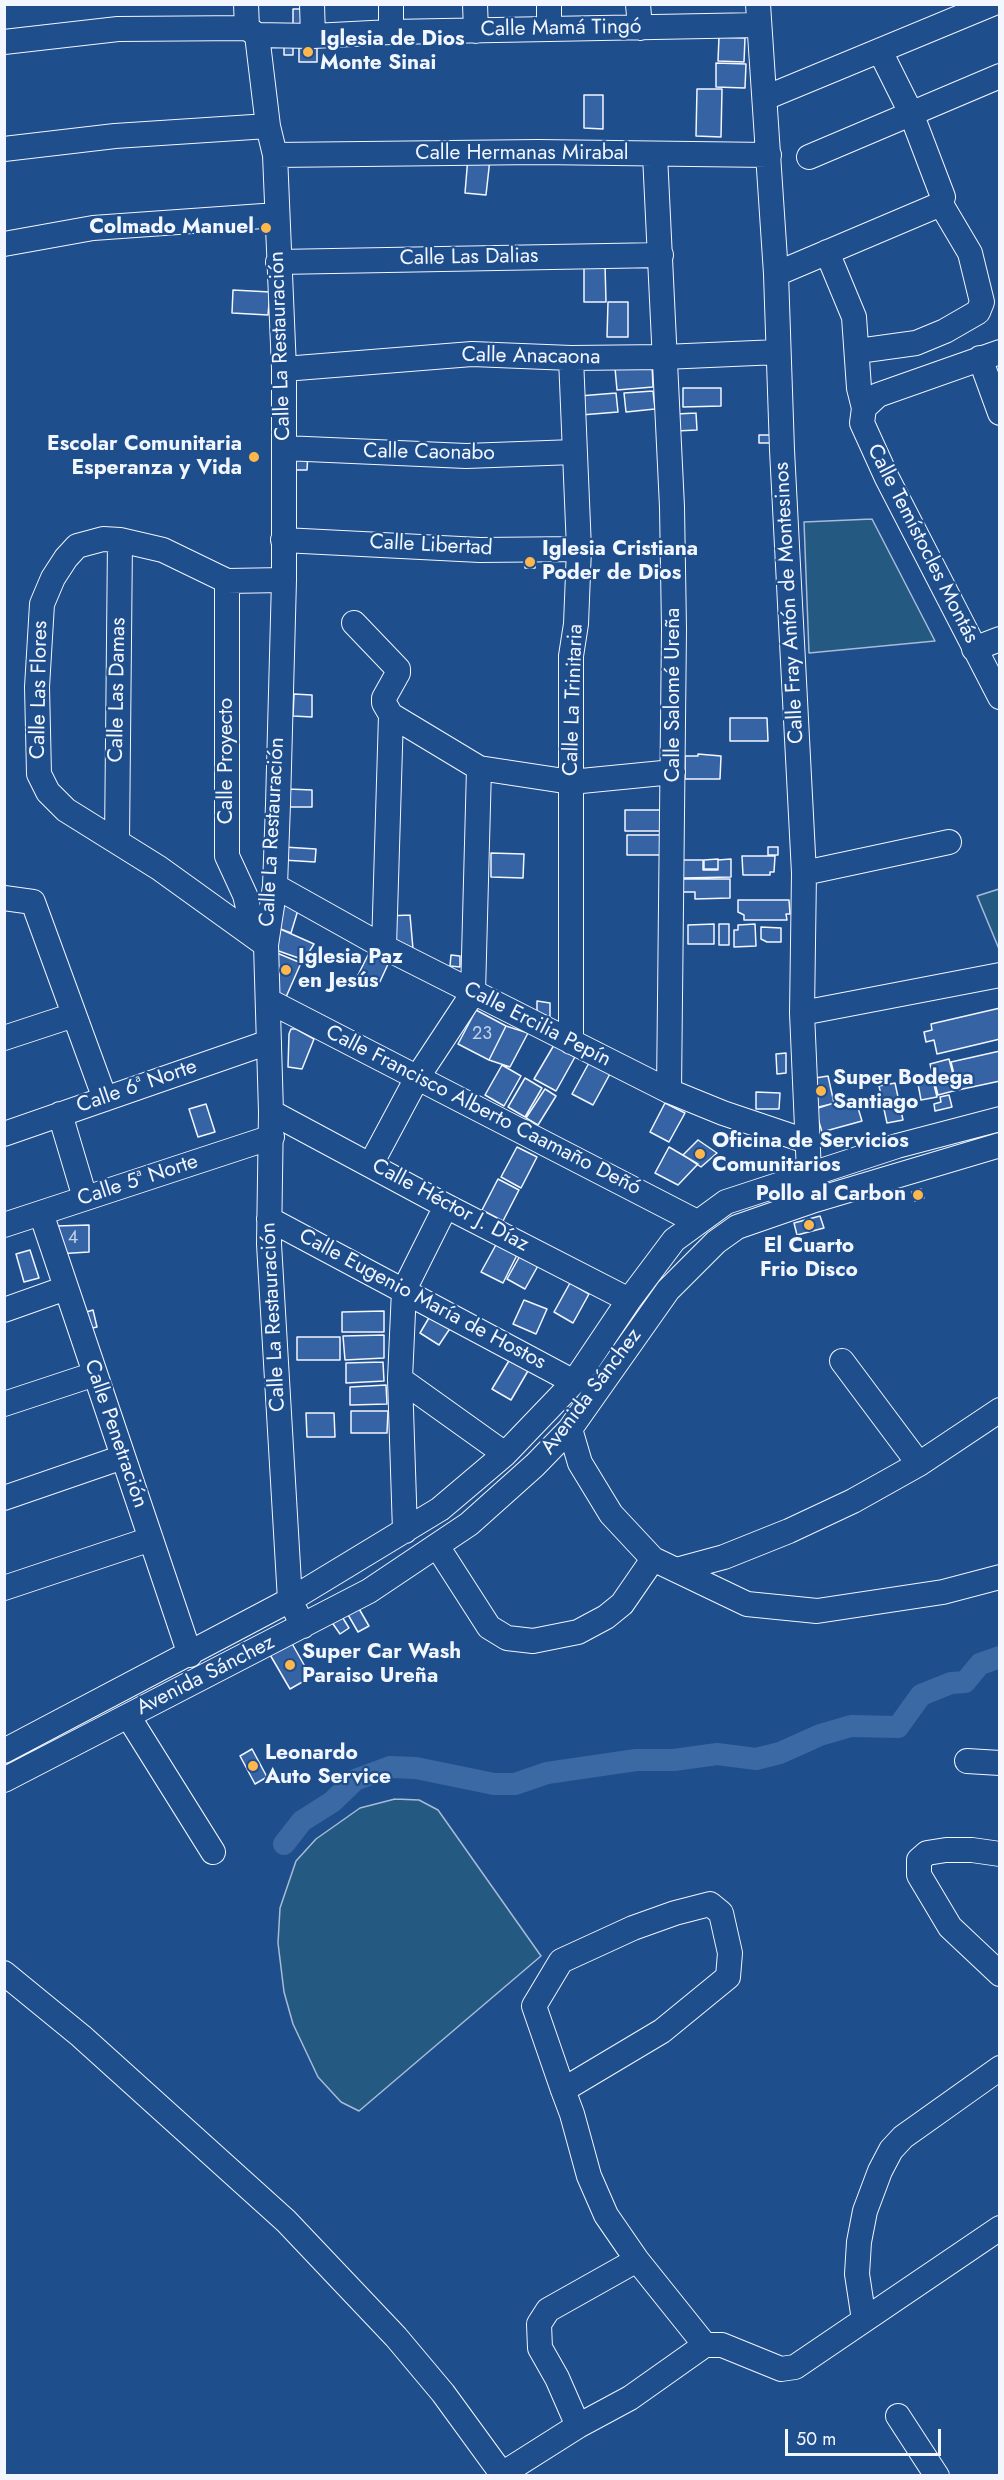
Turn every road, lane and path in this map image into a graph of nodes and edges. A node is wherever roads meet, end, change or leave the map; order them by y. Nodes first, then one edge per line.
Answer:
1 (246, 4) edge
2 (312, 4) edge
3 (391, 4) edge
4 (475, 4) edge
5 (549, 4) edge
6 (992, 4) edge
7 (759, 15) edge
8 (639, 16) edge
9 (549, 29) junction
10 (476, 31) junction
11 (252, 32) junction
12 (391, 32) junction
13 (313, 36) junction
14 (4, 42) edge
15 (880, 51) junction
16 (999, 76) edge
17 (765, 98) junction
18 (911, 113) junction
19 (268, 126) junction
20 (4, 149) edge
21 (274, 155) junction
22 (655, 155) junction
23 (769, 155) junction
24 (809, 157) dead end
25 (941, 204) junction
26 (277, 215) junction
27 (4, 244) edge
28 (827, 252) junction
29 (661, 255) junction
30 (278, 262) junction
31 (776, 274) junction
32 (858, 351) junction
33 (778, 352) junction
34 (990, 355) edge
35 (664, 357) junction
36 (570, 358) junction
37 (284, 369) junction
38 (999, 413) edge
39 (863, 416) junction
40 (284, 448) junction
41 (574, 452) junction
42 (120, 540) junction
43 (283, 540) junction
44 (579, 549) junction
45 (284, 580) junction
46 (226, 581) junction
47 (354, 623) dead end
48 (999, 639) edge
49 (974, 649) junction
50 (999, 697) edge
51 (391, 715) junction
52 (479, 768) junction
53 (674, 772) junction
54 (571, 782) junction
55 (117, 841) junction
56 (949, 842) dead end
57 (804, 873) junction
58 (275, 886) junction
59 (4, 898) edge
60 (260, 941) junction
61 (384, 947) junction
62 (999, 975) edge
63 (473, 993) junction
64 (269, 1001) junction
65 (802, 1014) junction
66 (74, 1015) junction
67 (4, 1038) edge
68 (269, 1042) junction
69 (571, 1042) junction
70 (417, 1078) junction
71 (669, 1091) junction
72 (105, 1098) junction
73 (271, 1112) junction
74 (60, 1114) junction
75 (999, 1119) edge
76 (4, 1134) edge
77 (272, 1137) junction
78 (809, 1142) junction
79 (999, 1145) edge
80 (371, 1164) junction
81 (809, 1173) junction
82 (85, 1198) junction
83 (815, 1200) junction
84 (446, 1206) junction
85 (41, 1213) junction
86 (269, 1219) junction
87 (697, 1222) junction
88 (4, 1225) edge
89 (66, 1288) junction
90 (404, 1290) junction
91 (629, 1300) junction
92 (4, 1310) edge
93 (842, 1361) dead end
94 (95, 1374) junction
95 (400, 1379) junction
96 (574, 1382) junction
97 (4, 1404) edge
98 (999, 1410) edge
99 (570, 1429) junction
100 (504, 1454) junction
101 (123, 1458) junction
102 (919, 1464) junction
103 (4, 1498) edge
104 (405, 1531) junction
105 (151, 1539) junction
106 (437, 1546) junction
107 (653, 1559) junction
108 (676, 1570) junction
109 (999, 1577) edge
110 (4, 1588) edge
111 (290, 1600) junction
112 (303, 1626) junction
113 (190, 1655) junction
114 (128, 1716) junction
115 (4, 1751) edge
116 (967, 1761) dead end
117 (999, 1763) edge
118 (4, 1780) edge
119 (213, 1852) dead end
120 (999, 1854) edge
121 (4, 1973) edge
122 (999, 1974) edge
123 (999, 2068) edge
124 (563, 2090) junction
125 (999, 2228) edge
126 (637, 2260) junction
127 (864, 2320) junction
128 (705, 2345) junction
129 (898, 2416) dead end
130 (578, 2426) junction
131 (500, 2475) edge
132 (938, 2475) edge

1 - 11 street, Calle La Restauración
2 - 13 street
3 - 12 street
4 - 10 street
5 - 9 street
6 - 15 street
7 - 8 street, Calle Mamá Tingó
7 - 17 street, Calle Fray Antón de Montesinos
8 - 9 street, Calle Mamá Tingó
9 - 10 street, Calle Mamá Tingó
10 - 12 street, Calle Mamá Tingó
11 - 13 street, Calle Mamá Tingó
11 - 14 street, Calle Mamá Tingó
11 - 19 street, Calle La Restauración
12 - 13 street, Calle Mamá Tingó
15 - 17 street
15 - 18 street
16 - 18 street
17 - 23 street, Calle Fray Antón de Montesinos
18 - 24 street
18 - 25 street
19 - 20 street
19 - 21 street, Calle La Restauración
21 - 22 street, Calle Hermanas Mirabal
21 - 26 street, Calle La Restauración
22 - 23 street, Calle Hermanas Mirabal
22 - 29 street, Calle Salomé Ureña
23 - 31 street, Calle Fray Antón de Montesinos
25 - 28 street
25 - 32 street
26 - 27 street
26 - 30 street, Calle La Restauración
28 - 31 street
28 - 32 street, Calle Temístocles Montás
29 - 30 street, Calle Las Dalias
29 - 35 street, Calle Salomé Ureña
30 - 37 street, Calle La Restauración
31 - 33 street, Calle Fray Antón de Montesinos
32 - 39 street, Calle Temístocles Montás
33 - 35 street, Calle Anacaona
33 - 57 street, Calle Fray Antón de Montesinos
34 - 38 street
34 - 39 street
35 - 36 street, Calle Anacaona
35 - 53 street, Calle Salomé Ureña
36 - 37 street, Calle Anacaona
36 - 41 street, Calle La Trinitaria
37 - 40 street, Calle La Restauración
39 - 49 street, Calle Temístocles Montás
40 - 41 street, Calle Caonabo
40 - 43 street, Calle La Restauración
41 - 44 street, Calle La Trinitaria
42 - 46 street, Calle Las Flores
42 - 55 street, Calle Las Damas
42 - 55 street, Calle Las Flores
43 - 44 street, Calle Libertad
43 - 45 street, Calle La Restauración
44 - 54 street, Calle La Trinitaria
45 - 46 street, Calle Las Flores
45 - 58 street, Calle La Restauración
46 - 60 street, Calle Proyecto
47 - 51 street
48 - 49 street
49 - 50 street, Calle Temístocles Montás
51 - 52 street
51 - 61 street
52 - 54 street
52 - 63 street
53 - 54 street
53 - 71 street, Calle Salomé Ureña
54 - 69 street, Calle La Trinitaria
55 - 60 street, Calle Las Flores
56 - 57 street
57 - 65 street, Calle Fray Antón de Montesinos
58 - 60 street, Calle La Restauración
58 - 61 street, Calle Ercilia Pepín
59 - 66 street
60 - 64 street, Calle La Restauración
61 - 63 street, Calle Ercilia Pepín
62 - 65 street
63 - 69 street, Calle Ercilia Pepín
63 - 70 street
64 - 68 street, Calle La Restauración
64 - 70 street, Calle Francisco Alberto Caamaño Deñó
65 - 78 street, Calle Fray Antón de Montesinos
66 - 67 street
66 - 72 street
68 - 72 street, Calle 6ª Norte
68 - 73 street, Calle La Restauración
69 - 71 street, Calle Ercilia Pepín
70 - 80 street
70 - 87 street, Calle Francisco Alberto Caamaño Deñó
71 - 78 street, Calle Ercilia Pepín
72 - 74 street, Calle 6ª Norte
73 - 77 street, Calle La Restauración
73 - 80 street, Calle Héctor J. Díaz
74 - 76 street, Calle 6ª Norte
74 - 82 street
75 - 81 street, Avenida Sánchez
77 - 82 street, Calle 5ª Norte
77 - 86 street, Calle La Restauración
78 - 81 street, Calle Fray Antón de Montesinos
79 - 83 street, Avenida Sánchez
80 - 84 street, Calle Héctor J. Díaz
81 - 83 street, Calle Fray Antón de Montesinos
81 - 87 street, Avenida Sánchez
82 - 85 street, Calle 5ª Norte
83 - 99 street, Avenida Sánchez
84 - 90 street
84 - 91 street, Calle Héctor J. Díaz
85 - 88 street, Calle 5ª Norte
85 - 89 street, Calle Penetración
86 - 90 street, Calle Eugenio María de Hostos
86 - 111 street, Calle La Restauración
87 - 91 street, Avenida Sánchez
89 - 92 street
89 - 94 street, Calle Penetración
90 - 95 street
90 - 96 street, Calle Eugenio María de Hostos
91 - 96 street, Avenida Sánchez
93 - 102 street
94 - 97 street
94 - 101 street, Calle Penetración
95 - 100 street
95 - 104 street
96 - 100 street, Avenida Sánchez
98 - 102 street
99 - 106 street, Avenida Sánchez
99 - 107 street
100 - 104 street, Avenida Sánchez
101 - 103 street
101 - 105 street, Calle Penetración
102 - 108 street
104 - 111 street, Avenida Sánchez
105 - 110 street
105 - 113 street, Calle Penetración
106 - 107 street
106 - 112 street, Avenida Sánchez
107 - 108 street
108 - 109 street
111 - 112 street, Calle La Restauración
111 - 113 street, Avenida Sánchez
112 - 114 street, Avenida Sánchez
113 - 115 street, Avenida Sánchez
114 - 118 street, Avenida Sánchez
114 - 119 street
116 - 117 street
120 - 122 street
121 - 131 street
123 - 127 street
124 - 124 street
124 - 126 street
125 - 127 street
126 - 128 street
126 - 130 street
127 - 128 street
128 - 130 street
129 - 132 street
130 - 131 street

